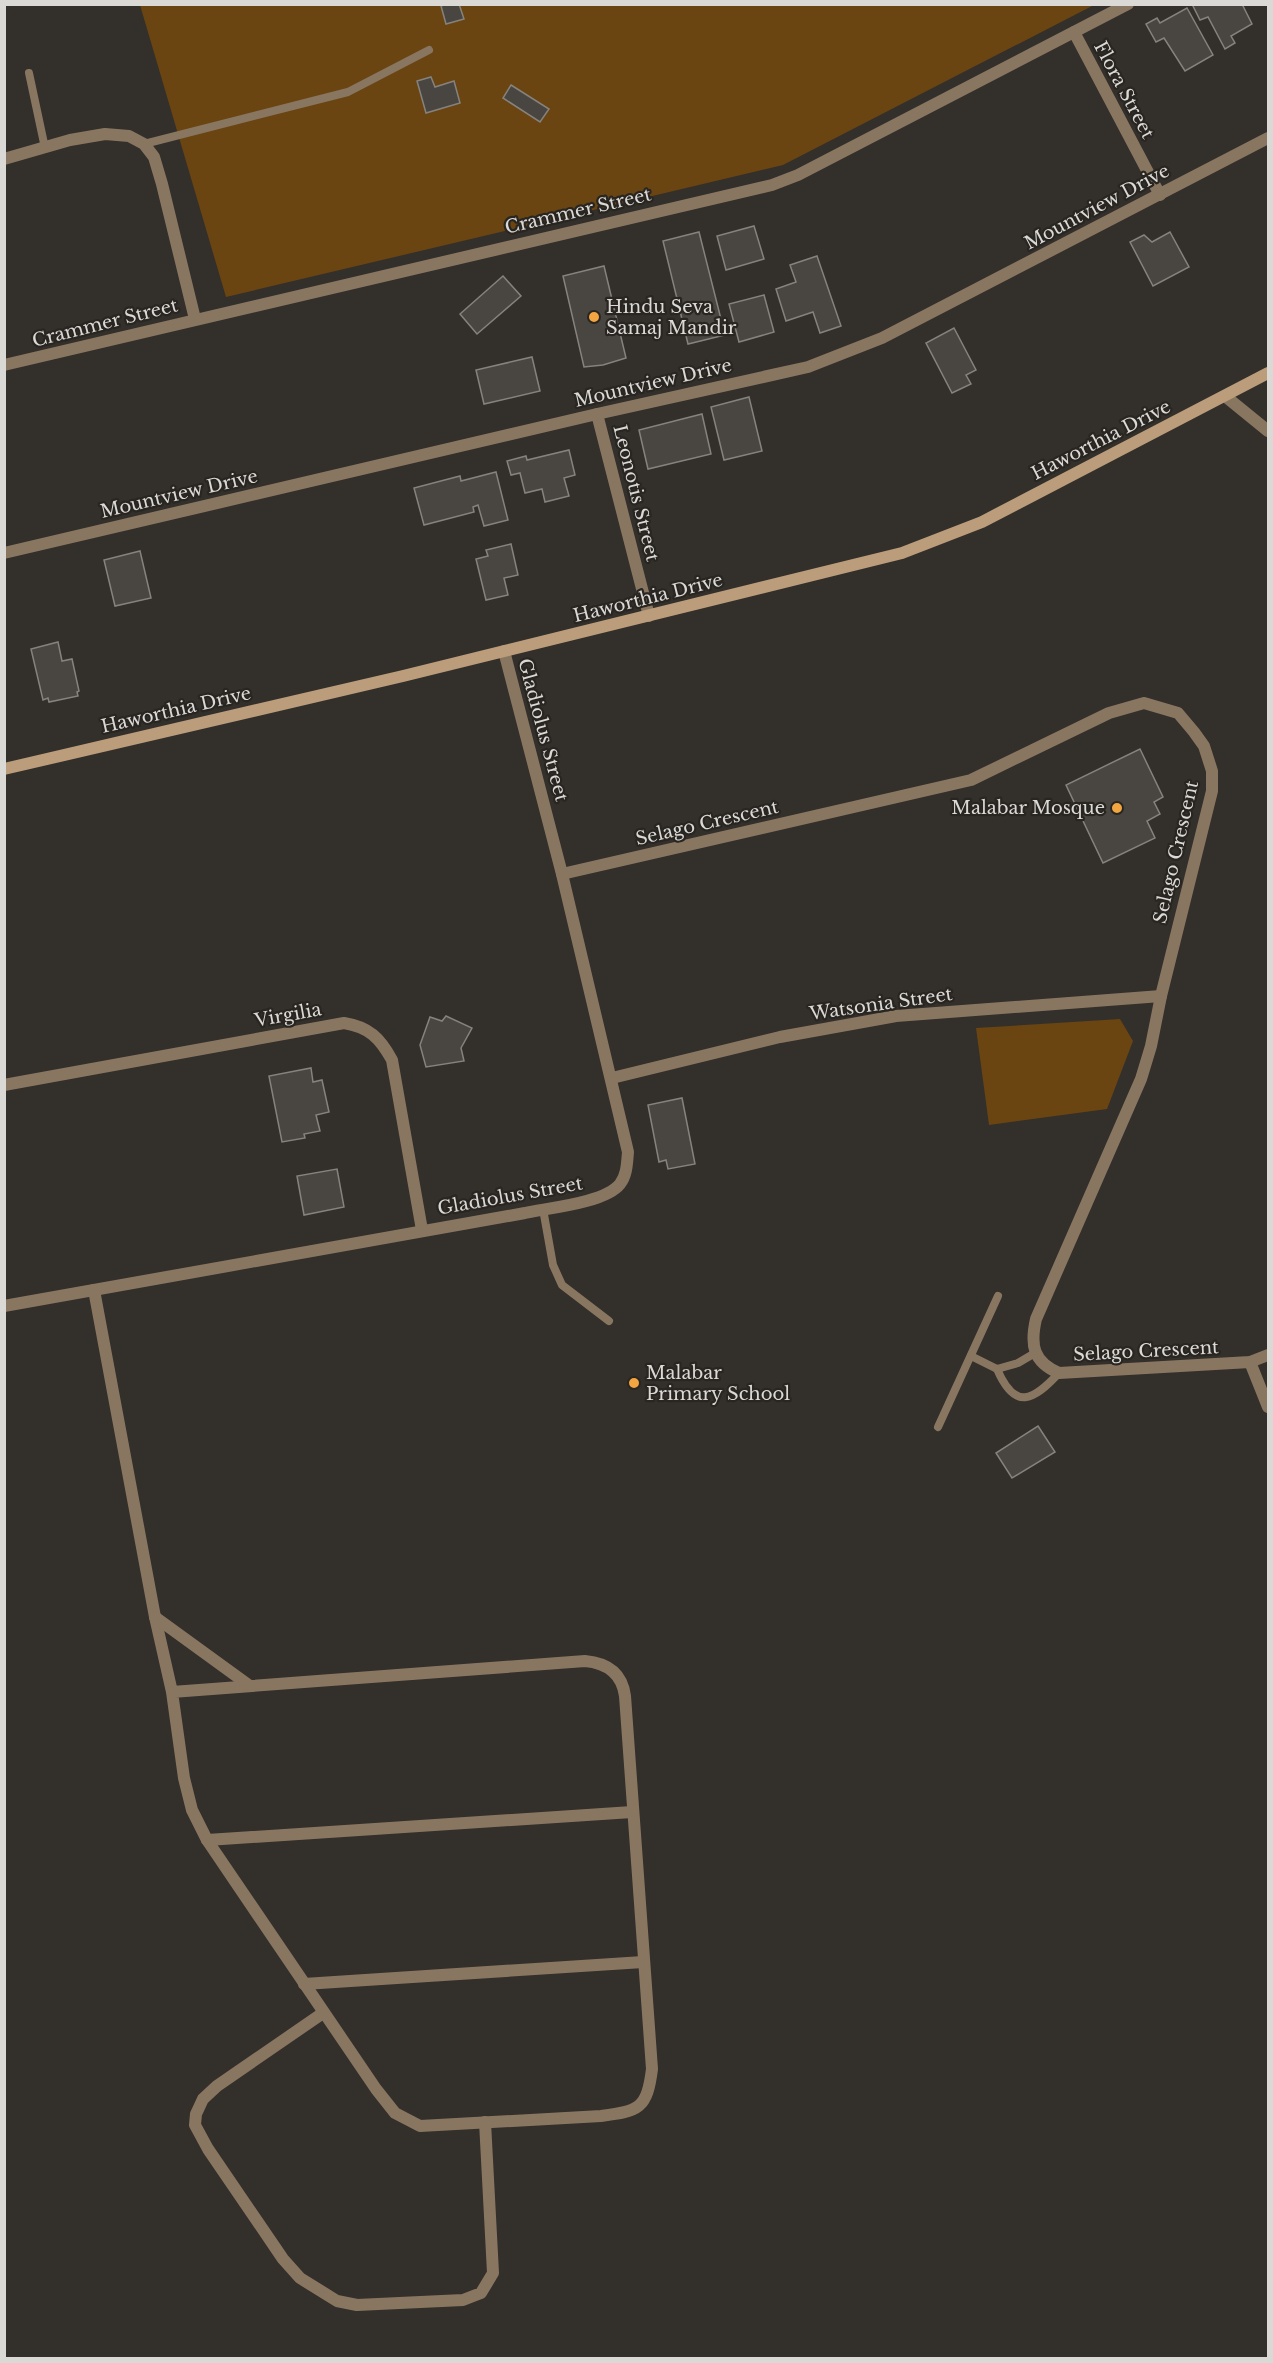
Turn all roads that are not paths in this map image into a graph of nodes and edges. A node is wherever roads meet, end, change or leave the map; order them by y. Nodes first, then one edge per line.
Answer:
1 (1128, 4) edge
2 (1074, 33) junction
3 (429, 50) dead end
4 (29, 73) dead end
5 (1269, 138) edge
6 (144, 144) junction
7 (45, 148) junction
8 (4, 159) edge
9 (1160, 195) junction
10 (195, 319) junction
11 (4, 365) edge
12 (1269, 373) edge
13 (1225, 396) junction
14 (597, 414) junction
15 (1269, 431) edge
16 (4, 553) edge
17 (649, 616) junction
18 (504, 651) junction
19 (4, 769) edge
20 (562, 874) junction
21 (1161, 996) junction
22 (612, 1078) junction
23 (4, 1085) edge
24 (543, 1209) junction
25 (422, 1230) junction
26 (94, 1290) junction
27 (998, 1296) dead end
28 (4, 1306) edge
29 (609, 1321) dead end
30 (1035, 1353) junction
31 (971, 1356) junction
32 (1266, 1357) edge
33 (1251, 1362) junction
34 (997, 1369) junction
35 (1059, 1373) junction
36 (1269, 1407) edge
37 (938, 1427) dead end
38 (155, 1617) junction
39 (250, 1686) junction
40 (172, 1692) junction
41 (632, 1812) junction
42 (207, 1840) junction
43 (643, 1962) junction
44 (304, 1984) junction
45 (323, 2013) junction
46 (485, 2122) junction

1 - 2 street, Crammer Street
2 - 9 street, Flora Street
2 - 10 street, Crammer Street
3 - 6 lane
4 - 7 lane
5 - 9 street, Mountview Drive
6 - 7 street
6 - 10 street
7 - 8 street
9 - 14 street, Mountview Drive
10 - 11 street, Crammer Street
12 - 13 street, Haworthia Drive
13 - 15 street
13 - 17 street, Haworthia Drive
14 - 16 street, Mountview Drive
14 - 17 street, Leonotis Street
17 - 18 street, Haworthia Drive
18 - 19 street, Haworthia Drive
18 - 20 street, Gladiolus Street
20 - 21 street, Selago Crescent
20 - 22 street, Gladiolus Street
21 - 22 street, Watsonia Street
21 - 30 street, Selago Crescent
22 - 24 street, Gladiolus Street
23 - 25 street, Virgilia
24 - 25 street, Gladiolus Street
24 - 29 lane
25 - 26 street, Gladiolus Street
26 - 28 street, Gladiolus Street
26 - 38 street
27 - 31 lane
30 - 34 lane
30 - 35 street, Selago Crescent
31 - 34 lane
31 - 37 lane
32 - 33 street, Selago Crescent
33 - 35 street, Selago Crescent
33 - 36 street
34 - 35 lane
38 - 39 street
38 - 40 street
39 - 40 street
39 - 41 street
40 - 42 street
41 - 42 street
41 - 43 street
42 - 44 street
43 - 44 street
43 - 46 street
44 - 45 street
45 - 46 street
45 - 46 street

